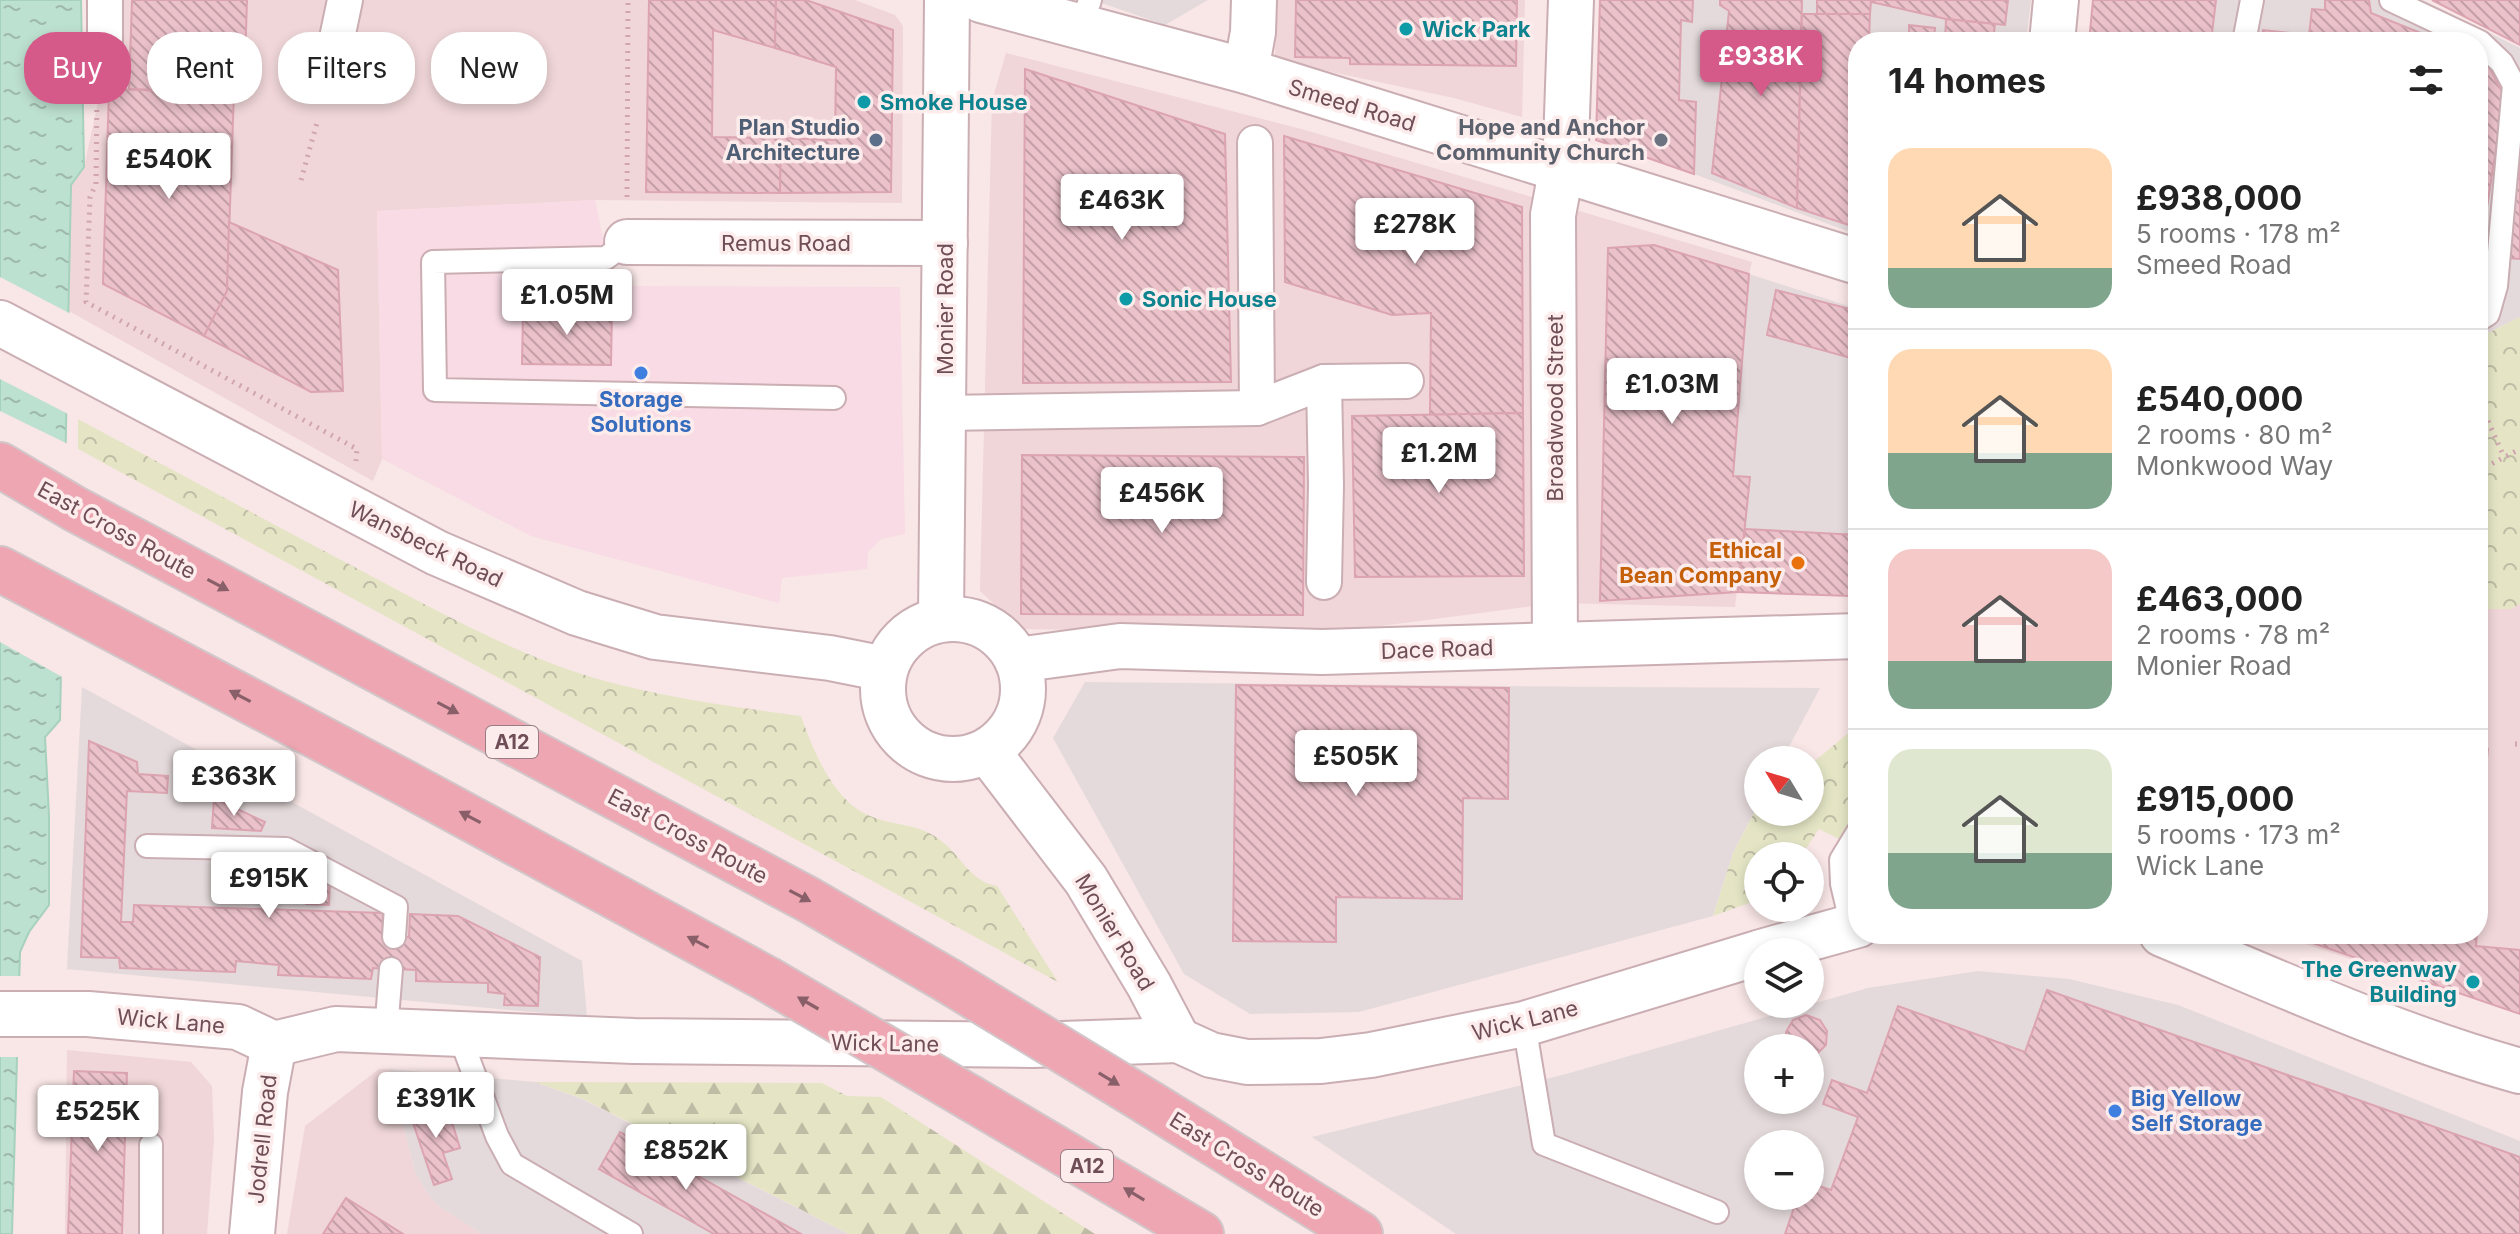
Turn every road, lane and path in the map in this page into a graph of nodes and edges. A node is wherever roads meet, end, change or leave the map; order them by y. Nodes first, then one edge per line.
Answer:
1 (105, 0) edge
2 (345, 0) edge
3 (628, 0) edge
4 (947, 0) edge
5 (981, 0) edge
6 (1254, 0) edge
7 (1571, 0) edge
8 (2056, 0) edge
9 (2252, 0) edge
10 (2391, 0) edge
11 (1086, 14) edge
12 (105, 32) edge
13 (338, 32) edge
14 (2053, 32) edge
15 (2246, 32) edge
16 (2459, 32) edge
17 (2488, 50) edge
18 (1246, 71) junction
19 (97, 104) edge
20 (322, 104) edge
21 (1255, 143) dead end
22 (1562, 171) junction
23 (301, 180) dead end
24 (627, 242) junction
25 (945, 243) junction
26 (1848, 259) edge
27 (2488, 314) edge
28 (0, 323) edge
29 (1406, 381) dead end
30 (1324, 382) junction
31 (834, 398) dead end
32 (1257, 408) junction
33 (945, 413) junction
34 (2488, 421) dead end
35 (357, 449) dead end
36 (2520, 449) edge
37 (2504, 457) junction
38 (0, 465) edge
39 (2488, 466) edge
40 (0, 569) edge
41 (1324, 582) dead end
42 (941, 618) junction
43 (1848, 637) edge
44 (1555, 645) junction
45 (1017, 660) junction
46 (885, 669) junction
47 (988, 752) junction
48 (147, 846) dead end
49 (1848, 848) edge
50 (1848, 903) edge
51 (1848, 927) edge
52 (394, 937) dead end
53 (1809, 938) edge
54 (2186, 944) edge
55 (1744, 957) edge
56 (391, 969) dead end
57 (0, 1014) edge
58 (1524, 1024) junction
59 (386, 1031) junction
60 (459, 1034) junction
61 (1178, 1040) junction
62 (274, 1044) junction
63 (2520, 1071) edge
64 (151, 1145) dead end
65 (1717, 1212) dead end
66 (151, 1234) edge
67 (252, 1234) edge
68 (631, 1234) edge
69 (1201, 1234) edge
70 (1360, 1234) edge

1 - 12 street
2 - 13 street
3 - 24 path
4 - 25 street, Monier Road
5 - 11 street, Smeed Road
6 - 18 street
7 - 22 street, Broadwood Street
8 - 14 street
9 - 15 lane
10 - 16 lane
11 - 18 street, Smeed Road
17 - 27 lane
18 - 22 street, Smeed Road
19 - 35 path
20 - 23 path
21 - 32 street
22 - 26 street, Smeed Road
22 - 44 street, Broadwood Street
24 - 25 street, Remus Road
24 - 31 lane
25 - 33 street, Monier Road
28 - 46 street, Wansbeck Road
29 - 30 street
30 - 32 street
30 - 41 street
32 - 33 street
33 - 42 street, Monier Road
34 - 37 path
36 - 37 path
37 - 39 path
38 -> 70 highway, East Cross Route / A12, bridge
69 -> 40 highway, A12, bridge
42 - 45 street
42 - 46 street
43 - 44 street, Dace Road
44 - 45 street, Dace Road
45 - 47 street
46 - 47 street
47 - 61 street, Monier Road
48 - 52 lane
49 - 50 lane
51 - 53 street, Wick Lane
54 - 63 street
55 - 58 street, Wick Lane
56 - 59 lane
57 - 62 street, Wick Lane
58 - 61 street, Wick Lane
58 - 65 lane
59 - 60 street, Wick Lane
59 - 62 street, Wick Lane
60 - 61 street, Wick Lane
60 - 68 lane
62 - 67 street, Jodrell Road
64 - 66 lane

